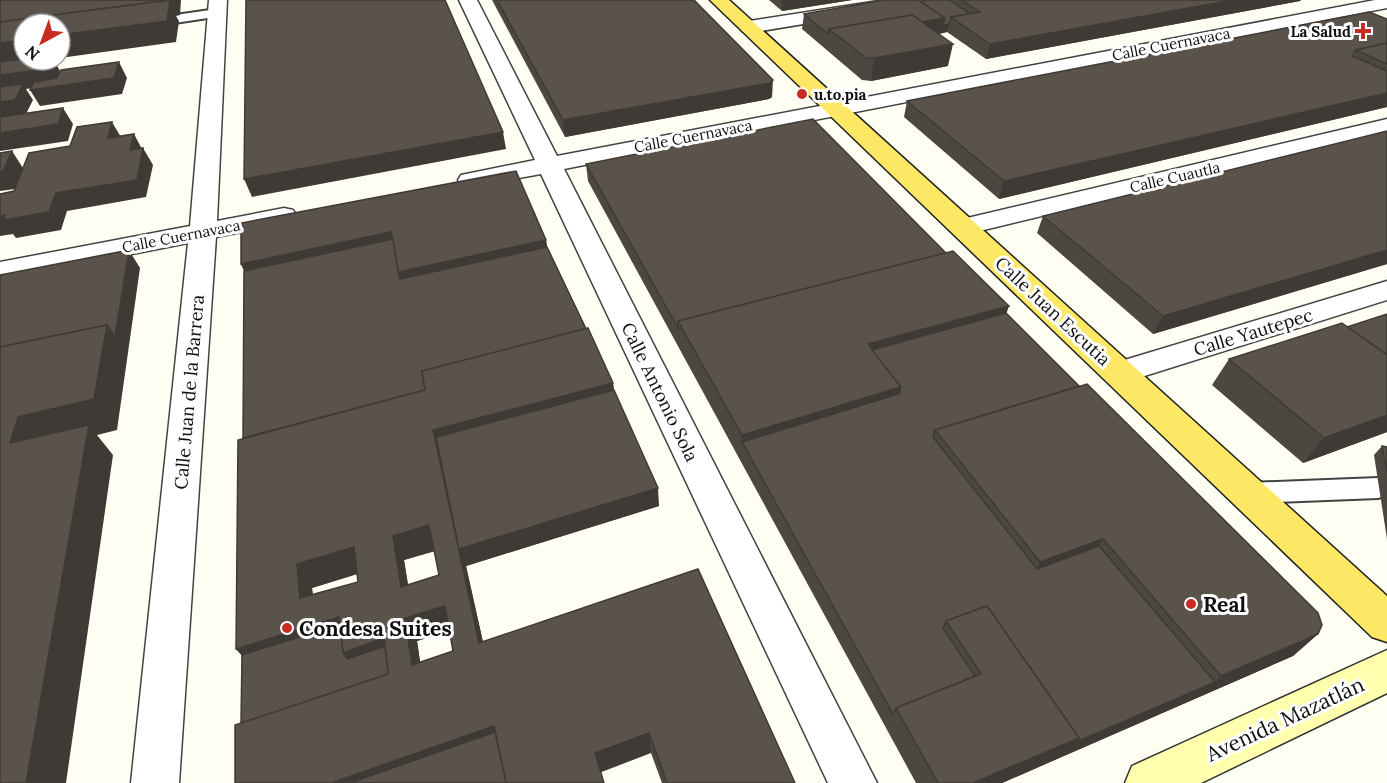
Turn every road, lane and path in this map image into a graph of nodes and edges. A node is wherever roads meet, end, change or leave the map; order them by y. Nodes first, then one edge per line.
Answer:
1 (468, 0) edge
2 (719, 0) edge
3 (919, 0) edge
4 (1328, 0) edge
5 (1387, 3) edge
6 (218, 7) edge
7 (1351, 10) junction
8 (1378, 21) edge
9 (139, 24) edge
10 (748, 27) junction
11 (836, 109) junction
12 (1387, 126) edge
13 (549, 165) junction
14 (445, 185) edge
15 (307, 212) edge
16 (963, 227) junction
17 (203, 232) junction
18 (0, 271) edge
19 (1387, 291) edge
20 (1119, 373) junction
21 (1378, 488) dead end
22 (1248, 494) junction
23 (1387, 623) edge
24 (1387, 670) edge
25 (155, 783) edge
26 (853, 783) edge
27 (1149, 783) edge

1 - 13 street, Calle Antonio Sola
2 - 10 main road, Calle Juan Escutia
3 - 10 street
4 - 7 street
5 - 7 street, Calle Cuernavaca
6 - 9 lane
6 - 17 street, Calle Juan de la Barrera
7 - 8 street
7 - 11 street, Calle Cuernavaca
10 - 11 main road, Calle Juan Escutia
11 - 13 street, Calle Cuernavaca
11 - 16 main road, Calle Juan Escutia
12 - 16 street, Calle Cuautla
13 - 14 street, Calle Cuernavaca
13 - 26 street, Calle Antonio Sola
15 - 17 street, Calle Cuernavaca
16 - 20 main road, Calle Juan Escutia
17 - 18 street, Calle Cuernavaca
17 - 25 street, Calle Juan de la Barrera
19 - 20 street, Calle Yautepec
20 - 22 main road, Calle Juan Escutia
21 - 22 lane
22 - 23 main road, Calle Juan Escutia
24 - 27 main road, Avenida Mazatlán

